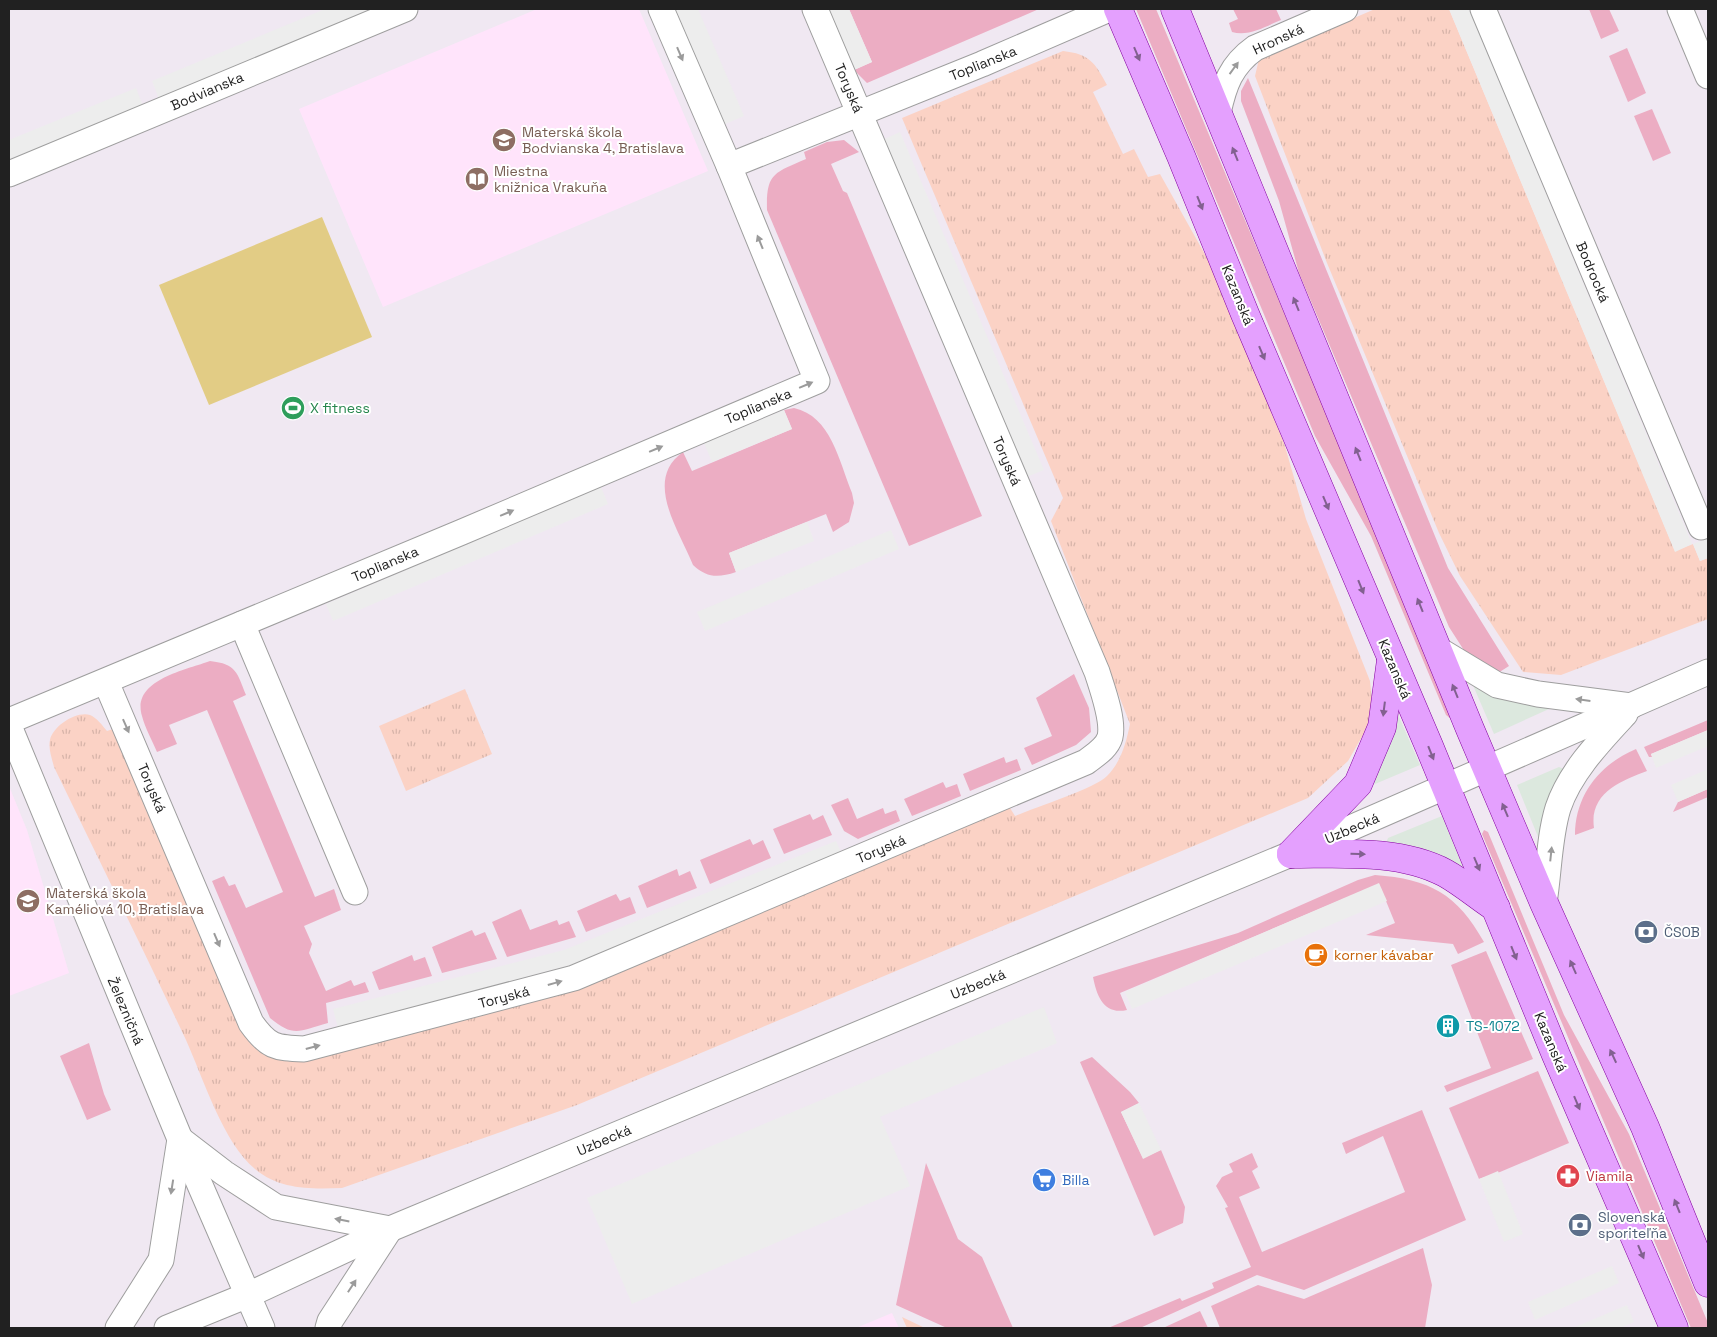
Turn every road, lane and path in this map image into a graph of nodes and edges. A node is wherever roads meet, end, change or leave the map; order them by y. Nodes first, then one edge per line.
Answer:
1 (405, 9) edge
2 (661, 9) edge
3 (815, 9) edge
4 (1109, 9) edge
5 (1118, 9) edge
6 (1175, 9) edge
7 (1345, 9) edge
8 (1483, 9) edge
9 (1680, 9) edge
10 (1708, 76) edge
11 (860, 113) junction
12 (1218, 113) junction
13 (729, 166) junction
14 (9, 174) edge
15 (1708, 524) edge
16 (242, 624) junction
17 (1438, 650) junction
18 (1390, 660) junction
19 (1708, 672) edge
20 (106, 682) junction
21 (1631, 706) junction
22 (9, 721) edge
23 (9, 726) edge
24 (1488, 768) junction
25 (1445, 786) junction
26 (1291, 854) junction
27 (355, 892) dead end
28 (1544, 903) junction
29 (1496, 908) junction
30 (180, 1139) junction
31 (390, 1229) junction
32 (1708, 1283) edge
33 (248, 1295) junction
34 (118, 1328) edge
35 (167, 1328) edge
36 (262, 1328) edge
37 (328, 1328) edge
38 (1674, 1328) edge

1 - 14 street, Bodvianska
2 -> 13 street
3 - 11 street, Toryská
4 - 11 street, Toplianska
5 -> 18 main road, Kazanská
6 - 12 main road
12 -> 7 street, Hronská
8 - 15 street, Bodrocká
9 - 10 street
11 - 13 street, Toplianska
20 -> 11 street, Toryská
17 -> 12 main road
16 -> 13 street, Toplianska
16 - 20 street, Toplianska
16 - 27 street
21 -> 17 street
24 -> 17 main road
18 -> 25 main road, Kazanská
18 -> 26 main road
19 - 21 street, Uzbecká
20 - 22 street, Toplianska
21 - 24 street, Uzbecká
28 -> 21 street
23 - 30 street, Železničná
24 - 25 street, Uzbecká
28 -> 24 main road
25 - 26 street, Uzbecká
25 -> 29 main road, Kazanská
26 -> 29 main road
26 - 31 street, Uzbecká
32 -> 28 main road
29 -> 38 main road, Kazanská
31 -> 30 street
30 - 33 street, Železničná
30 -> 34 street
31 - 33 street, Uzbecká
37 -> 31 street
33 - 35 street, Uzbecká
33 - 36 street, Železničná

